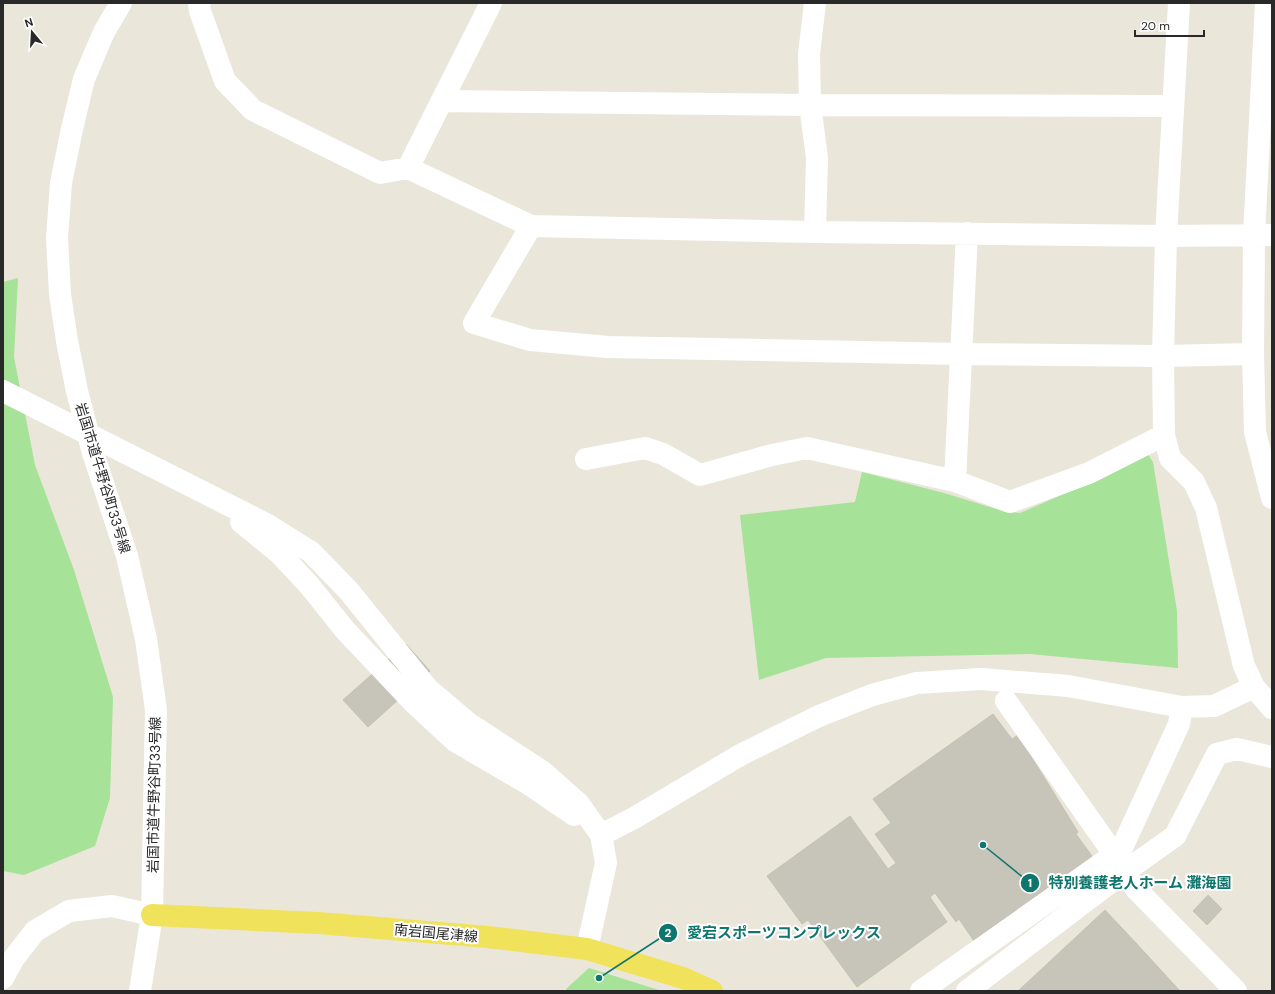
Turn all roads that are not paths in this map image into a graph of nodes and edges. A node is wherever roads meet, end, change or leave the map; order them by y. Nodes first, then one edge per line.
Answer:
1 (121, 3) edge
2 (199, 3) edge
3 (491, 3) edge
4 (815, 3) edge
5 (1179, 3) edge
6 (1266, 3) edge
7 (442, 101) junction
8 (810, 105) junction
9 (1173, 106) junction
10 (408, 168) junction
11 (531, 226) junction
12 (815, 232) junction
13 (967, 233) junction
14 (1263, 235) edge
15 (1166, 236) junction
16 (961, 354) junction
17 (1253, 354) junction
18 (1163, 356) junction
19 (3, 391) edge
20 (1164, 435) junction
21 (586, 459) dead end
22 (954, 481) junction
23 (1272, 498) edge
24 (1254, 687) junction
25 (1006, 701) dead end
26 (1182, 707) junction
27 (1272, 708) edge
28 (1272, 757) edge
29 (601, 835) junction
30 (1119, 863) junction
31 (152, 915) junction
32 (587, 949) junction
33 (3, 978) edge
34 (140, 991) edge
35 (712, 991) edge
36 (921, 991) edge
37 (967, 991) edge
38 (1236, 991) edge

1 - 31 street, 岩国市道牛野谷町33号線
2 - 10 street
3 - 7 street
4 - 8 street
5 - 9 street
6 - 14 street
7 - 8 street
7 - 10 street
8 - 9 street
8 - 12 street
9 - 15 street
10 - 11 street
11 - 12 street
11 - 16 street
12 - 13 street
13 - 15 street
13 - 16 street
14 - 15 street
14 - 17 street
15 - 18 street
16 - 18 street
16 - 22 street
17 - 18 street
17 - 23 street
18 - 20 street
19 - 29 street
20 - 22 street
20 - 24 street
21 - 22 street
24 - 26 street
24 - 27 street
25 - 30 street
26 - 29 street
26 - 30 street
28 - 30 street
29 - 32 street
30 - 36 street
30 - 37 street
30 - 38 street
31 - 32 main road, 南岩国尾津線
31 - 33 street
31 - 34 street, 岩国市道牛野谷町33号線
32 - 35 main road, 南岩国尾津線

